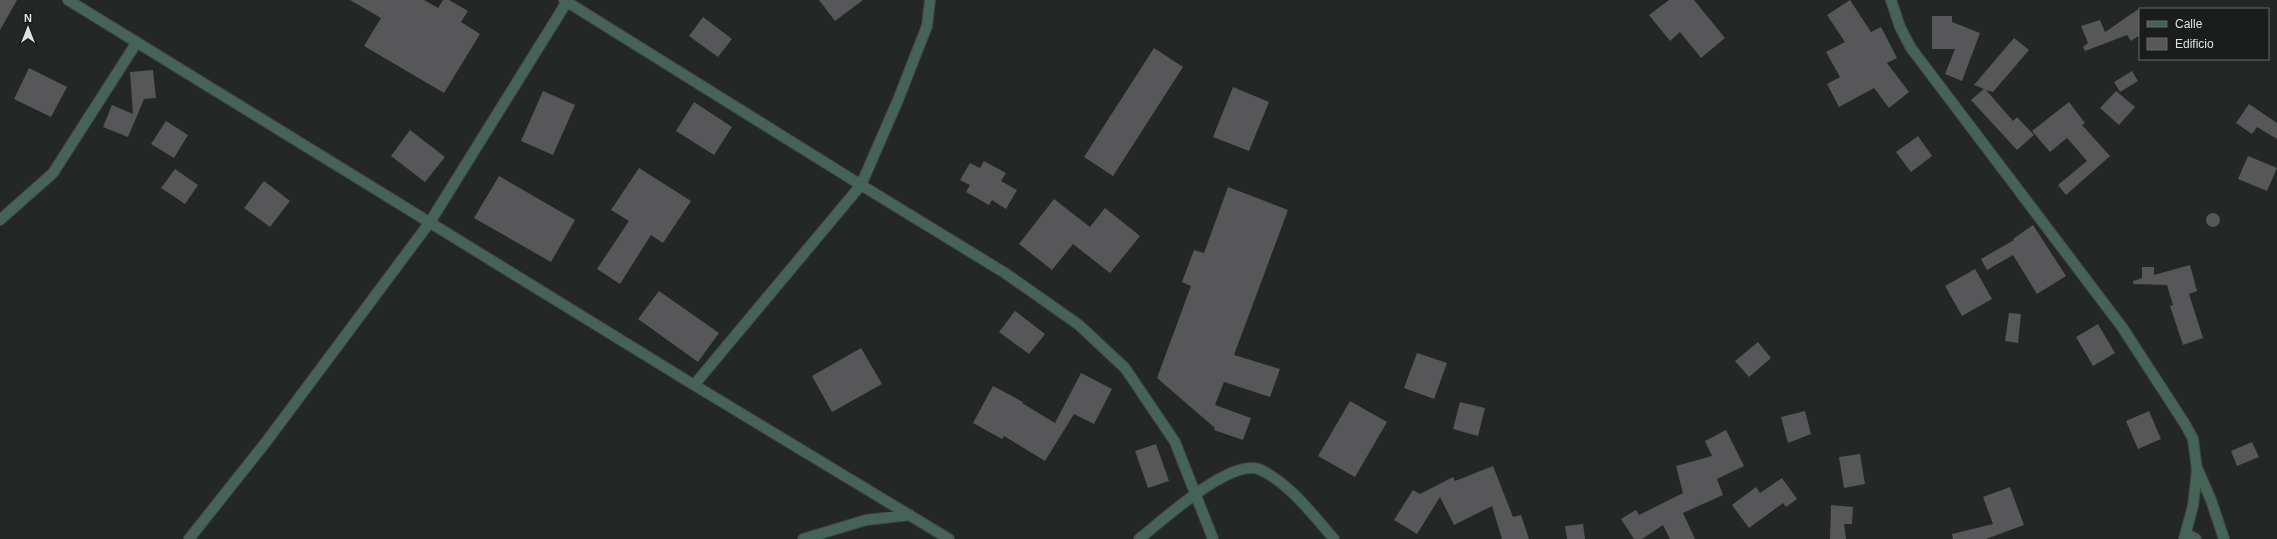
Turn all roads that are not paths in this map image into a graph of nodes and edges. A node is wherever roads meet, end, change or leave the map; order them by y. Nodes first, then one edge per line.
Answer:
1 (68, 0) edge
2 (930, 0) edge
3 (1891, 0) edge
4 (566, 1) edge
5 (137, 42) junction
6 (861, 185) junction
7 (0, 220) edge
8 (430, 222) junction
9 (694, 385) junction
10 (2198, 470) junction
11 (1196, 493) junction
12 (910, 515) junction
13 (2189, 537) edge
14 (189, 539) edge
15 (803, 539) edge
16 (949, 539) edge
17 (1139, 539) edge
18 (1213, 539) edge
19 (1334, 539) edge
20 (2224, 539) edge

1 - 5 street
2 - 6 street
3 - 10 street
4 - 6 street
4 - 8 street
5 - 7 street
5 - 8 street
6 - 9 street
6 - 11 street
8 - 9 street
8 - 14 street
9 - 12 street
10 - 13 street
10 - 20 street
11 - 17 street
11 - 18 street
11 - 19 street
12 - 15 street
12 - 16 street

